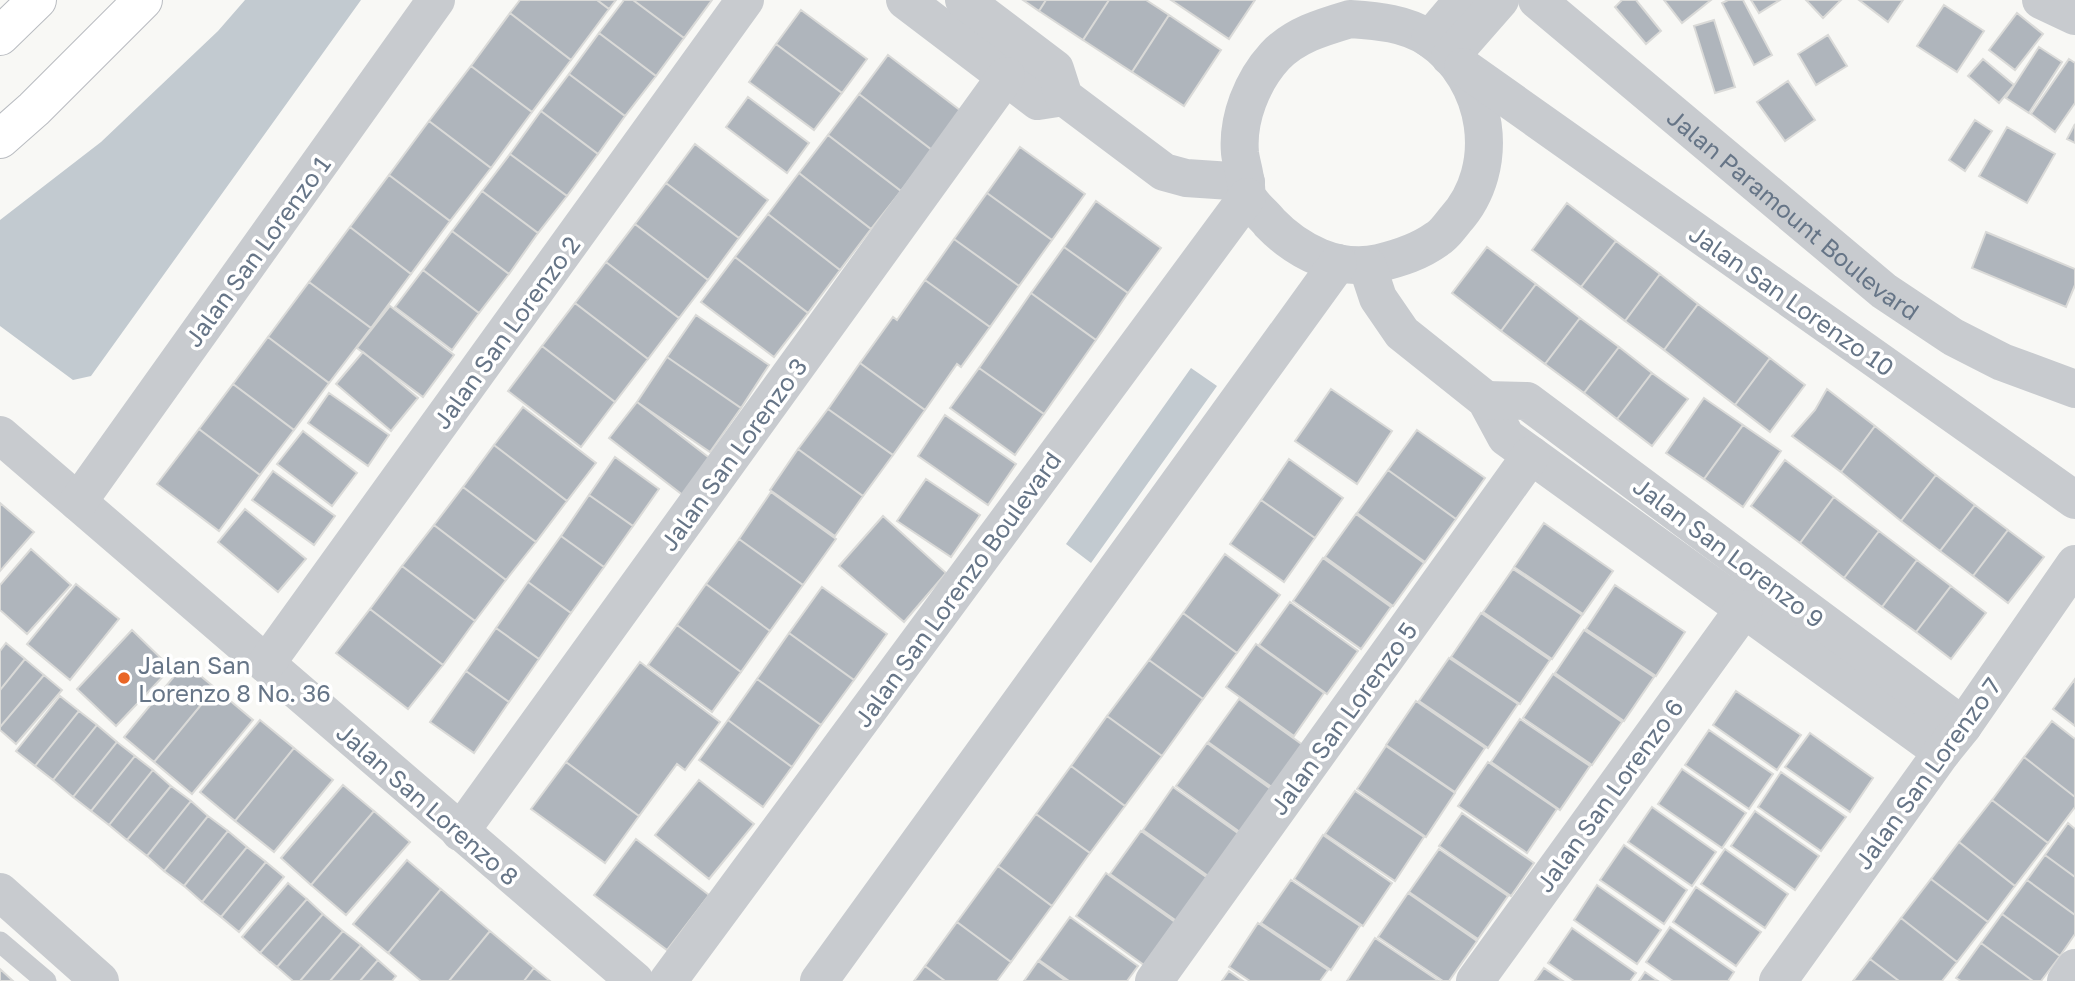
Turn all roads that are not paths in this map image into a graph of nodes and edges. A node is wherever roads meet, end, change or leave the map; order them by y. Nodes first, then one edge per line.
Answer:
1 (37, 0) edge
2 (143, 0) edge
3 (436, 0) edge
4 (745, 0) edge
5 (905, 0) edge
6 (964, 0) edge
7 (1463, 0) edge
8 (1500, 0) edge
9 (1537, 0) edge
10 (2041, 0) edge
11 (1363, 10) edge
12 (2075, 16) edge
13 (0, 36) edge
14 (1446, 53) junction
15 (1006, 76) junction
16 (1064, 97) junction
17 (1495, 110) junction
18 (0, 139) edge
19 (1244, 177) junction
20 (1369, 272) junction
21 (2075, 388) edge
22 (1486, 400) junction
23 (0, 435) edge
24 (1531, 455) junction
25 (1651, 494) junction
26 (2075, 500) edge
27 (78, 502) junction
28 (1626, 524) junction
29 (2075, 564) edge
30 (1744, 609) junction
31 (266, 664) junction
32 (1952, 739) junction
33 (460, 832) junction
34 (0, 892) edge
35 (0, 942) edge
36 (2075, 968) edge
37 (46, 981) edge
38 (100, 981) edge
39 (635, 981) edge
40 (668, 981) edge
41 (819, 981) edge
42 (1154, 981) edge
43 (1475, 981) edge
44 (1778, 981) edge
45 (2066, 981) edge

1 - 13 main road
2 - 18 main road
3 - 27 street, Jalan San Lorenzo 1
4 - 31 street, Jalan San Lorenzo 2
5 - 15 street
6 - 16 street
7 - 14 street
8 - 14 street
9 - 21 street, Jalan Paramount Boulevard
10 - 12 street
11 - 14 street
11 - 19 street
14 - 17 street
15 - 16 street
15 - 33 street, Jalan San Lorenzo 3
16 - 19 street
17 - 20 street
17 - 26 street, Jalan San Lorenzo 10
19 - 20 street
19 - 40 street, Jalan San Lorenzo Boulevard
20 - 22 street, Jalan San Lorenzo 9
20 - 41 street
22 - 24 street, Jalan San Lorenzo 9
22 - 25 street, Jalan San Lorenzo 9
23 - 27 street, Jalan San Lorenzo 8
24 - 28 street, Jalan San Lorenzo 9
24 - 42 street, Jalan San Lorenzo 5
25 - 28 street
25 - 32 street, Jalan San Lorenzo 9
27 - 31 street, Jalan San Lorenzo 8
28 - 30 street, Jalan San Lorenzo 9
29 - 32 street, Jalan San Lorenzo 7
30 - 32 street, Jalan San Lorenzo 9
30 - 43 street, Jalan San Lorenzo 6
31 - 33 street, Jalan San Lorenzo 8
32 - 44 street, Jalan San Lorenzo 7
33 - 39 street, Jalan San Lorenzo 8
34 - 38 street
35 - 37 lane
36 - 45 street

